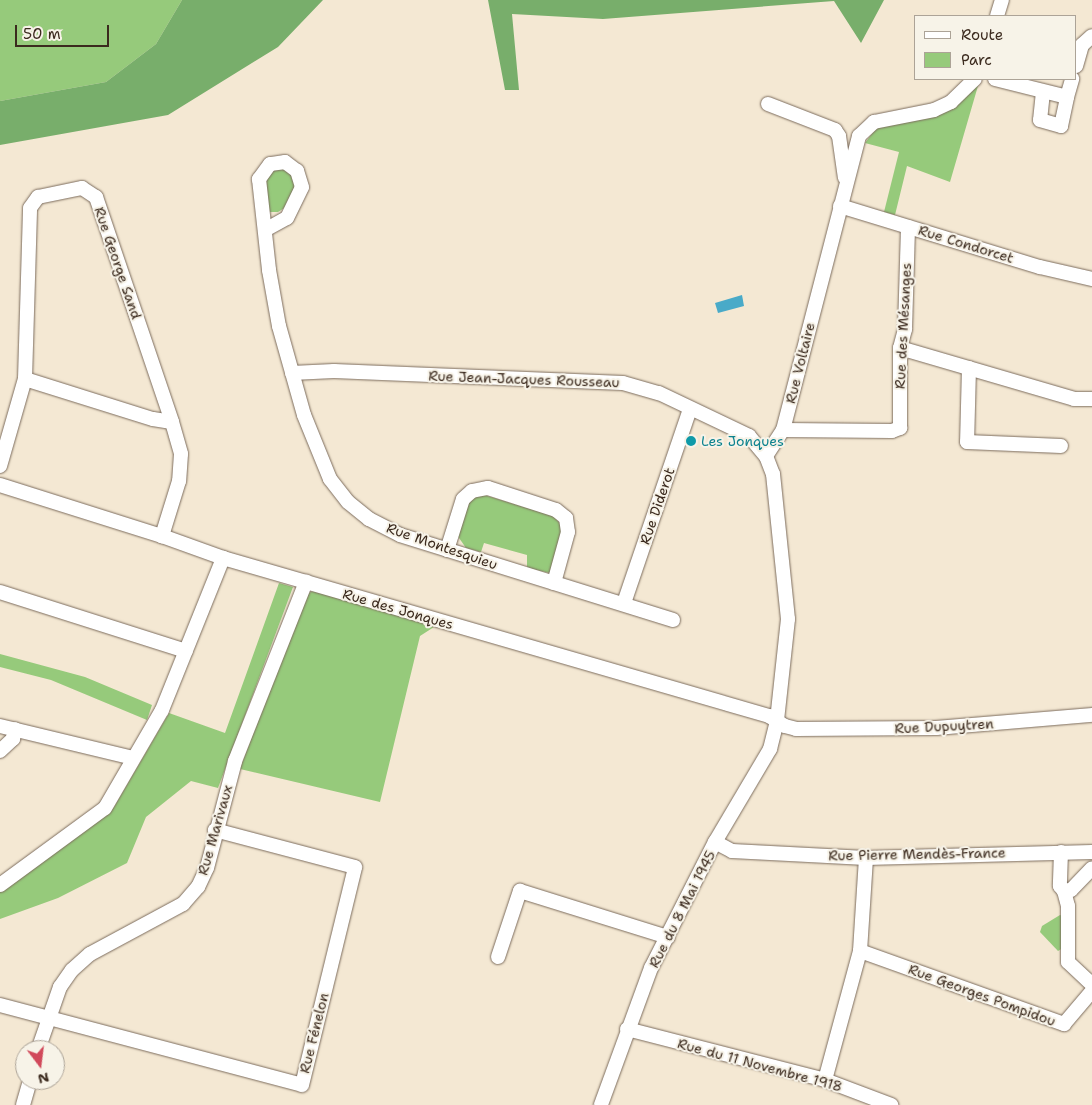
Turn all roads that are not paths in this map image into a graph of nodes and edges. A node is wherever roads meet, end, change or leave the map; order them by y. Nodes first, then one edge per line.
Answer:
1 (1002, 0) edge
2 (997, 15) edge
3 (1092, 36) edge
4 (1077, 62) edge
5 (974, 80) edge
6 (999, 80) edge
7 (1072, 80) edge
8 (1043, 92) junction
9 (1067, 97) junction
10 (768, 104) dead end
11 (846, 184) junction
12 (840, 206) junction
13 (908, 227) junction
14 (265, 230) junction
15 (1092, 279) edge
16 (900, 348) junction
17 (969, 368) junction
18 (292, 373) junction
19 (25, 379) junction
20 (1092, 399) edge
21 (690, 410) junction
22 (172, 422) junction
23 (783, 430) junction
24 (1061, 446) dead end
25 (766, 456) junction
26 (0, 466) edge
27 (0, 484) edge
28 (162, 536) junction
29 (447, 550) junction
30 (223, 558) junction
31 (306, 582) junction
32 (554, 583) junction
33 (0, 592) edge
34 (624, 603) junction
35 (673, 620) dead end
36 (186, 651) junction
37 (1092, 715) edge
38 (777, 721) junction
39 (0, 726) edge
40 (15, 729) junction
41 (796, 730) joint
42 (0, 751) edge
43 (133, 758) junction
44 (215, 830) junction
45 (715, 842) junction
46 (1061, 852) junction
47 (1092, 852) edge
48 (866, 858) junction
49 (1092, 868) edge
50 (0, 885) edge
51 (1064, 891) junction
52 (668, 937) junction
53 (860, 952) junction
54 (498, 956) dead end
55 (1092, 984) edge
56 (1092, 991) edge
57 (0, 1005) edge
58 (48, 1016) junction
59 (628, 1029) junction
60 (41, 1040) edge
61 (825, 1080) junction
62 (27, 1090) edge
63 (23, 1105) edge
64 (601, 1105) edge
65 (891, 1105) edge

1 - 2 street
3 - 4 street
5 - 11 street, Rue Voltaire
6 - 8 street
7 - 9 street
8 - 9 street
8 - 9 street
10 - 11 street
11 - 12 street, Rue Voltaire
12 - 13 street, Rue Condorcet
12 - 23 street, Rue Voltaire
13 - 15 street, Rue Condorcet
13 - 16 street, Rue des Mésanges
14 - 14 street, Rue Montesquieu
14 - 18 street, Rue Montesquieu
16 - 17 street
16 - 23 street, Rue des Mésanges
17 - 20 street
17 - 24 street
18 - 21 street, Rue Jean-Jacques Rousseau
18 - 29 street, Rue Montesquieu
19 - 22 street
19 - 22 street, Rue George Sand
19 - 26 street, Rue George Sand
21 - 25 street, Rue Jean-Jacques Rousseau
21 - 34 street, Rue Diderot
22 - 28 street, Rue George Sand
23 - 25 street, Rue Voltaire
25 - 38 street
27 - 28 street, Rue des Jonques
28 - 30 street, Rue des Jonques
29 - 32 street, Rue Montesquieu
29 - 32 street
30 - 31 street, Rue des Jonques
30 - 36 street
31 - 38 street, Rue des Jonques
31 - 44 street, Rue Marivaux
32 - 34 street, Rue Montesquieu
33 - 36 street
34 - 35 street, Rue Montesquieu
36 - 43 street
37 - 41 street, Rue Dupuytren
38 - 41 street, Rue des Jonques
38 - 45 street, Rue du 8 Mai 1945
39 - 40 street
40 - 42 street
40 - 43 street
43 - 50 street
44 - 58 street, Rue Marivaux
44 - 58 street, Rue Fénelon
45 - 48 street, Rue Pierre Mendès-France
45 - 52 street, Rue du 8 Mai 1945
46 - 47 street, Rue Pierre Mendès-France
46 - 48 street, Rue Pierre Mendès-France
46 - 51 street
48 - 53 street
49 - 51 street
51 - 55 street
52 - 54 street
52 - 59 street, Rue du 8 Mai 1945
53 - 56 street, Rue Georges Pompidou
53 - 61 street
57 - 58 street
58 - 60 street, Rue Marivaux
59 - 61 street, Rue du 11 Novembre 1918
59 - 64 street, Rue du 8 Mai 1945
61 - 65 street, Rue du 11 Novembre 1918
62 - 63 street

